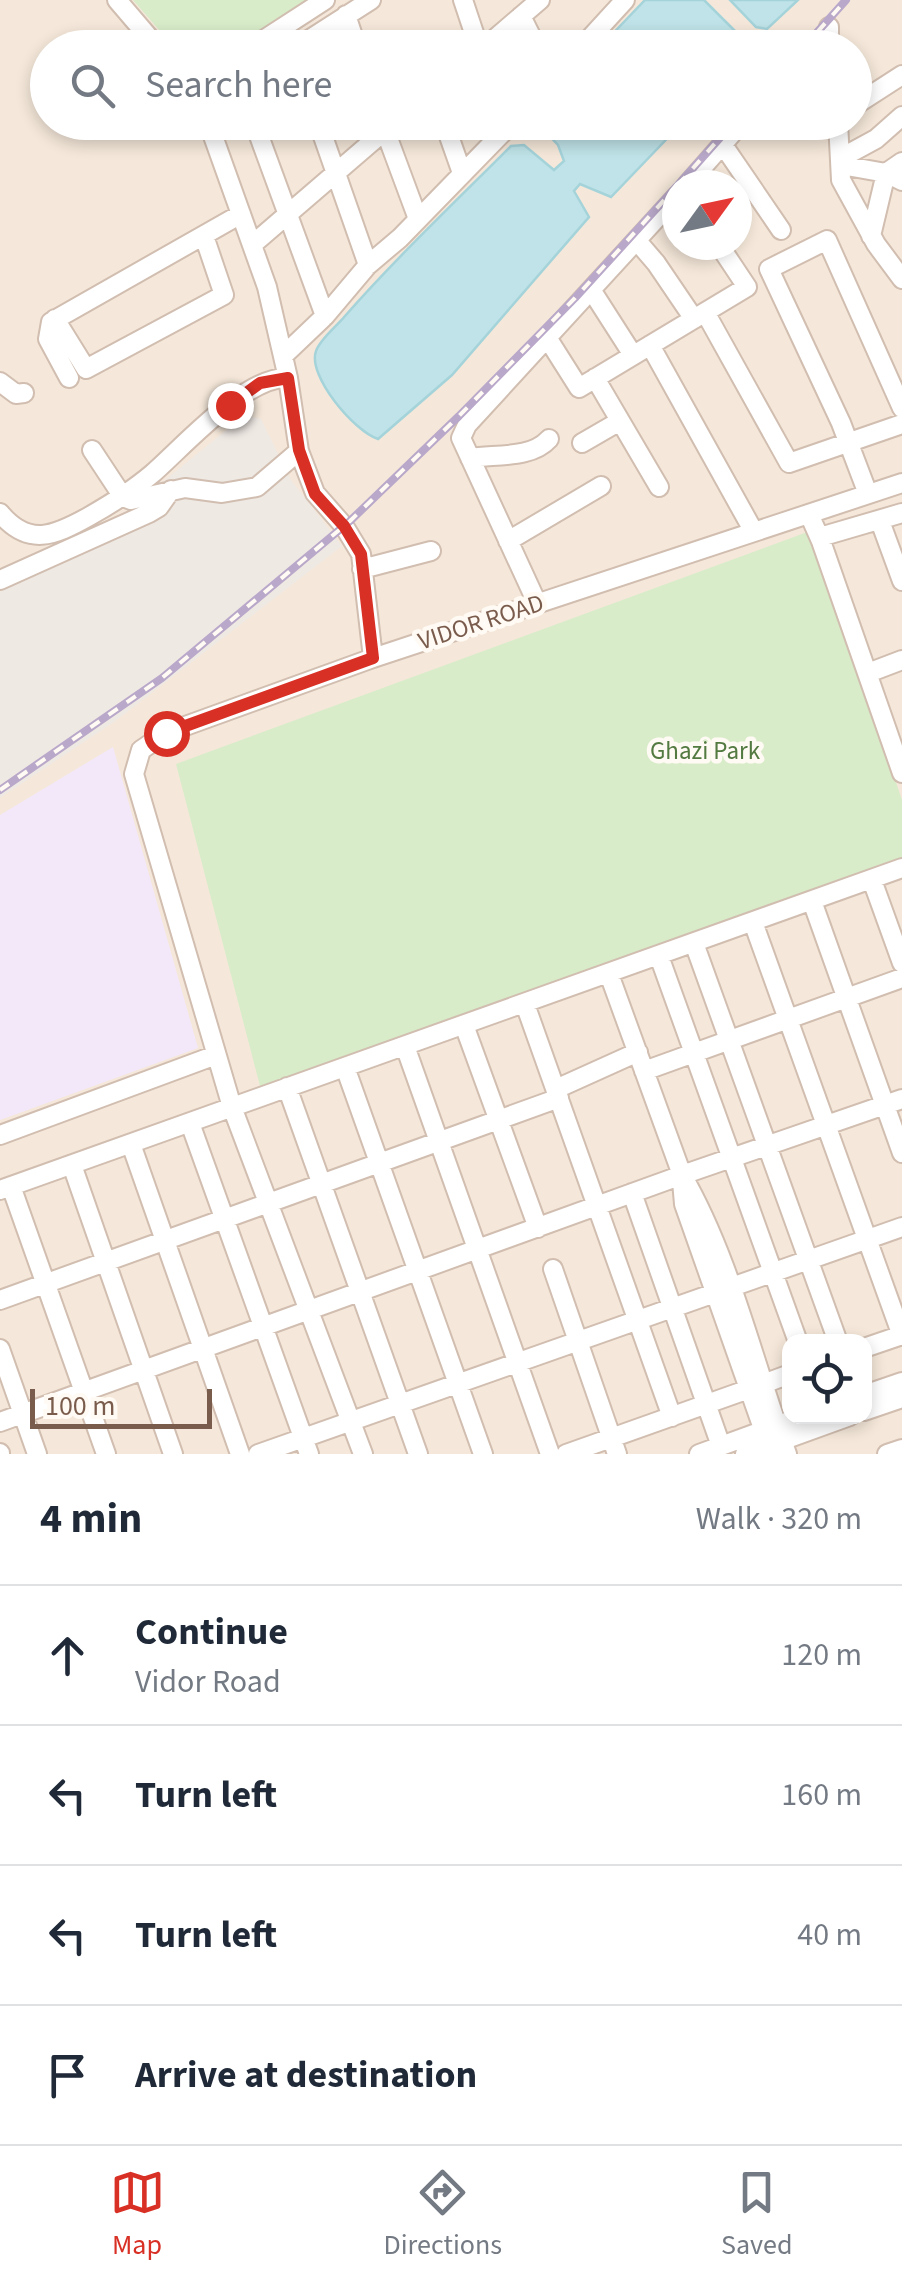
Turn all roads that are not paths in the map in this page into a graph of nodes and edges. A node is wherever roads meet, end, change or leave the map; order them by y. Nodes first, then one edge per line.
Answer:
1 (117, 0) edge
2 (325, 0) edge
3 (370, 0) edge
4 (464, 0) edge
5 (625, 0) edge
6 (528, 7) edge
7 (346, 16) junction
8 (143, 30) edge
9 (279, 30) edge
10 (324, 30) edge
11 (351, 30) edge
12 (475, 30) edge
13 (502, 30) edge
14 (598, 30) edge
15 (902, 75) edge
16 (872, 94) edge
17 (902, 116) edge
18 (214, 140) edge
19 (261, 140) edge
20 (324, 140) edge
21 (371, 140) edge
22 (392, 140) edge
23 (450, 140) edge
24 (495, 140) edge
25 (726, 140) edge
26 (839, 140) edge
27 (722, 144) junction
28 (841, 161) junction
29 (902, 162) edge
30 (700, 170) edge
31 (336, 172) junction
32 (462, 173) junction
33 (894, 177) edge
34 (755, 190) junction
35 (752, 192) edge
36 (289, 213) junction
37 (662, 213) edge
38 (241, 214) junction
39 (418, 219) junction
40 (781, 230) dead end
41 (204, 236) junction
42 (871, 236) junction
43 (637, 242) junction
44 (252, 245) junction
45 (729, 260) edge
46 (896, 260) edge
47 (368, 265) junction
48 (902, 279) edge
49 (592, 292) junction
50 (700, 315) junction
51 (326, 316) junction
52 (55, 319) junction
53 (548, 338) junction
54 (650, 344) junction
55 (633, 355) junction
56 (283, 356) junction
57 (69, 378) dead end
58 (288, 378) junction
59 (595, 378) junction
60 (0, 382) edge
61 (24, 393) dead end
62 (902, 408) edge
63 (620, 421) junction
64 (902, 424) edge
65 (549, 439) dead end
66 (582, 443) dead end
67 (849, 443) junction
68 (92, 450) dead end
69 (299, 450) junction
70 (470, 458) junction
71 (902, 483) edge
72 (600, 486) dead end
73 (659, 487) dead end
74 (171, 490) junction
75 (868, 494) junction
76 (123, 496) junction
77 (0, 513) edge
78 (902, 513) edge
79 (809, 514) junction
80 (880, 521) junction
81 (754, 532) junction
82 (820, 537) junction
83 (508, 540) junction
84 (430, 550) dead end
85 (362, 570) junction
86 (0, 580) edge
87 (902, 582) edge
88 (537, 604) junction
89 (373, 658) junction
90 (902, 660) edge
91 (868, 673) junction
92 (902, 774) edge
93 (902, 868) edge
94 (872, 880) junction
95 (812, 901) junction
96 (753, 922) junction
97 (694, 943) junction
98 (658, 956) junction
99 (902, 963) edge
100 (609, 974) junction
101 (902, 978) edge
102 (847, 998) junction
103 (525, 1004) junction
104 (788, 1019) junction
105 (464, 1025) junction
106 (729, 1040) junction
107 (405, 1046) junction
108 (638, 1052) junction
109 (694, 1053) junction
110 (216, 1056) junction
111 (345, 1067) junction
112 (644, 1071) junction
113 (287, 1087) junction
114 (557, 1094) junction
115 (894, 1102) edge
116 (232, 1107) junction
117 (499, 1120) junction
118 (190, 1123) junction
119 (826, 1126) junction
120 (0, 1135) edge
121 (439, 1142) junction
122 (131, 1144) junction
123 (767, 1146) junction
124 (902, 1153) edge
125 (732, 1158) junction
126 (380, 1163) junction
127 (72, 1165) junction
128 (682, 1175) junction
129 (322, 1184) junction
130 (6, 1188) edge
131 (632, 1193) junction
132 (269, 1203) junction
133 (597, 1206) junction
134 (224, 1219) junction
135 (902, 1227) edge
136 (538, 1228) junction
137 (867, 1239) junction
138 (165, 1240) junction
139 (478, 1250) junction
140 (808, 1260) junction
141 (106, 1262) junction
142 (553, 1269) dead end
143 (418, 1272) junction
144 (773, 1272) junction
145 (46, 1284) junction
146 (722, 1290) junction
147 (360, 1294) junction
148 (0, 1300) edge
149 (672, 1307) junction
150 (310, 1311) junction
151 (638, 1320) junction
152 (263, 1327) junction
153 (795, 1334) edge
154 (835, 1334) edge
155 (902, 1335) edge
156 (578, 1340) junction
157 (872, 1345) edge
158 (203, 1348) junction
159 (0, 1349) edge
160 (517, 1362) junction
161 (145, 1369) junction
162 (782, 1377) edge
163 (458, 1382) junction
164 (902, 1382) edge
165 (756, 1387) junction
166 (872, 1392) edge
167 (85, 1393) junction
168 (902, 1398) edge
169 (400, 1403) junction
170 (707, 1404) junction
171 (872, 1408) edge
172 (23, 1414) junction
173 (672, 1416) junction
174 (350, 1420) junction
175 (0, 1422) edge
176 (795, 1424) edge
177 (827, 1424) edge
178 (775, 1442) edge
179 (306, 1446) edge
180 (614, 1446) edge
181 (721, 1446) junction
182 (902, 1449) edge
183 (38, 1454) edge
184 (106, 1454) edge
185 (173, 1454) edge
186 (240, 1454) edge
187 (258, 1454) edge
188 (363, 1454) edge
189 (418, 1454) edge
190 (484, 1454) edge
191 (550, 1454) edge
192 (566, 1454) edge
193 (699, 1454) edge
194 (745, 1454) edge
195 (887, 1454) edge

1 - 8 street
2 - 9 street
3 - 7 street
4 - 12 street
5 - 14 street
6 - 13 street
7 - 10 street
7 - 11 street
15 - 16 street
17 - 28 street
18 - 38 street
19 - 36 street
20 - 31 street
21 - 31 street
22 - 39 street
23 - 32 street
24 - 32 street
25 - 27 street
26 - 28 street
27 - 30 street
27 - 34 street
28 - 33 street
28 - 42 street
29 - 33 street
31 - 36 street
31 - 47 street
32 - 39 street
33 - 42 street
34 - 35 street
34 - 40 street
36 - 44 street
36 - 51 street
37 - 43 street
38 - 41 street
38 - 44 street
39 - 47 street
41 - 52 street
41 - 52 street
42 - 46 street
43 - 49 street
43 - 50 street
44 - 56 street
45 - 50 street
46 - 48 street
47 - 51 street
49 - 53 street
49 - 55 street
50 - 54 street
50 - 67 street
51 - 56 street
52 - 57 street
53 - 59 street
53 - 70 street
54 - 55 street
54 - 81 street
55 - 59 street
56 - 58 street
58 - 69 street
58 - 76 street
59 - 63 street
60 - 61 street
62 - 67 street
63 - 66 street
63 - 73 street
64 - 67 street
65 - 70 street
67 - 75 street
68 - 76 street
69 - 74 street
69 - 85 street
70 - 83 street
71 - 75 street, VIDOR ROAD
72 - 83 street
74 - 76 street
74 - 86 street
75 - 79 street, VIDOR ROAD
76 - 77 street
78 - 80 street
79 - 81 street, VIDOR ROAD
79 - 82 street
80 - 82 street
80 - 87 street
81 - 88 street, VIDOR ROAD
82 - 91 street
83 - 88 street
84 - 85 street
85 - 89 street
88 - 89 street, VIDOR ROAD
89 - 110 street, VIDOR ROAD
90 - 91 street
91 - 92 street
93 - 94 street
94 - 95 street
94 - 99 street
95 - 96 street
95 - 102 street
96 - 97 street
96 - 104 street
97 - 98 street
97 - 106 street
98 - 100 street
98 - 109 street
100 - 103 street
100 - 108 street
101 - 102 street
102 - 104 street
102 - 115 street
103 - 105 street
103 - 114 street
104 - 106 street
104 - 119 street
105 - 107 street
105 - 117 street
106 - 109 street
106 - 123 street
107 - 111 street
107 - 121 street
108 - 112 street
108 - 114 street
109 - 112 street
109 - 125 street
110 - 116 street
110 - 120 street
111 - 113 street
111 - 126 street
112 - 128 street
113 - 116 street
113 - 129 street
114 - 117 street
114 - 133 street
115 - 119 street
115 - 124 street
116 - 118 street
116 - 132 street
117 - 121 street
117 - 136 street
118 - 122 street
118 - 134 street
119 - 123 street
119 - 137 street
121 - 126 street
121 - 139 street
122 - 127 street
122 - 138 street
123 - 125 street
123 - 140 street
125 - 128 street
125 - 144 street
126 - 129 street
126 - 143 street
127 - 130 street
127 - 141 street
128 - 131 street
128 - 146 street
129 - 132 street
129 - 147 street
130 - 145 street
131 - 133 street
131 - 149 street
132 - 134 street
132 - 150 street
133 - 136 street
133 - 151 street
134 - 138 street
134 - 152 street
135 - 137 street
136 - 139 street
137 - 140 street
137 - 155 street
138 - 141 street
138 - 158 street
139 - 143 street
139 - 160 street
140 - 144 street
140 - 154 street
141 - 145 street
141 - 161 street
142 - 156 street
143 - 147 street
143 - 163 street
144 - 146 street
144 - 153 street
145 - 148 street
145 - 167 street
146 - 149 street
146 - 165 street
147 - 150 street
147 - 169 street
149 - 151 street
149 - 170 street
150 - 152 street
150 - 174 street
151 - 156 street
151 - 173 street
152 - 158 street
152 - 179 street
155 - 157 street
156 - 160 street
156 - 180 street
158 - 161 street
158 - 186 street
159 - 172 street
160 - 163 street
160 - 191 street
161 - 167 street
161 - 185 street
162 - 165 street
163 - 169 street
163 - 190 street
164 - 166 street
165 - 170 street
165 - 178 street
167 - 172 street
167 - 184 street
168 - 171 street
169 - 174 street
169 - 189 street
170 - 173 street
170 - 181 street
172 - 175 street
172 - 183 street
173 - 180 street
174 - 179 street
174 - 188 street
176 - 178 street
177 - 178 street
178 - 181 street
178 - 194 street
179 - 187 street
180 - 192 street
181 - 193 street
182 - 195 street

